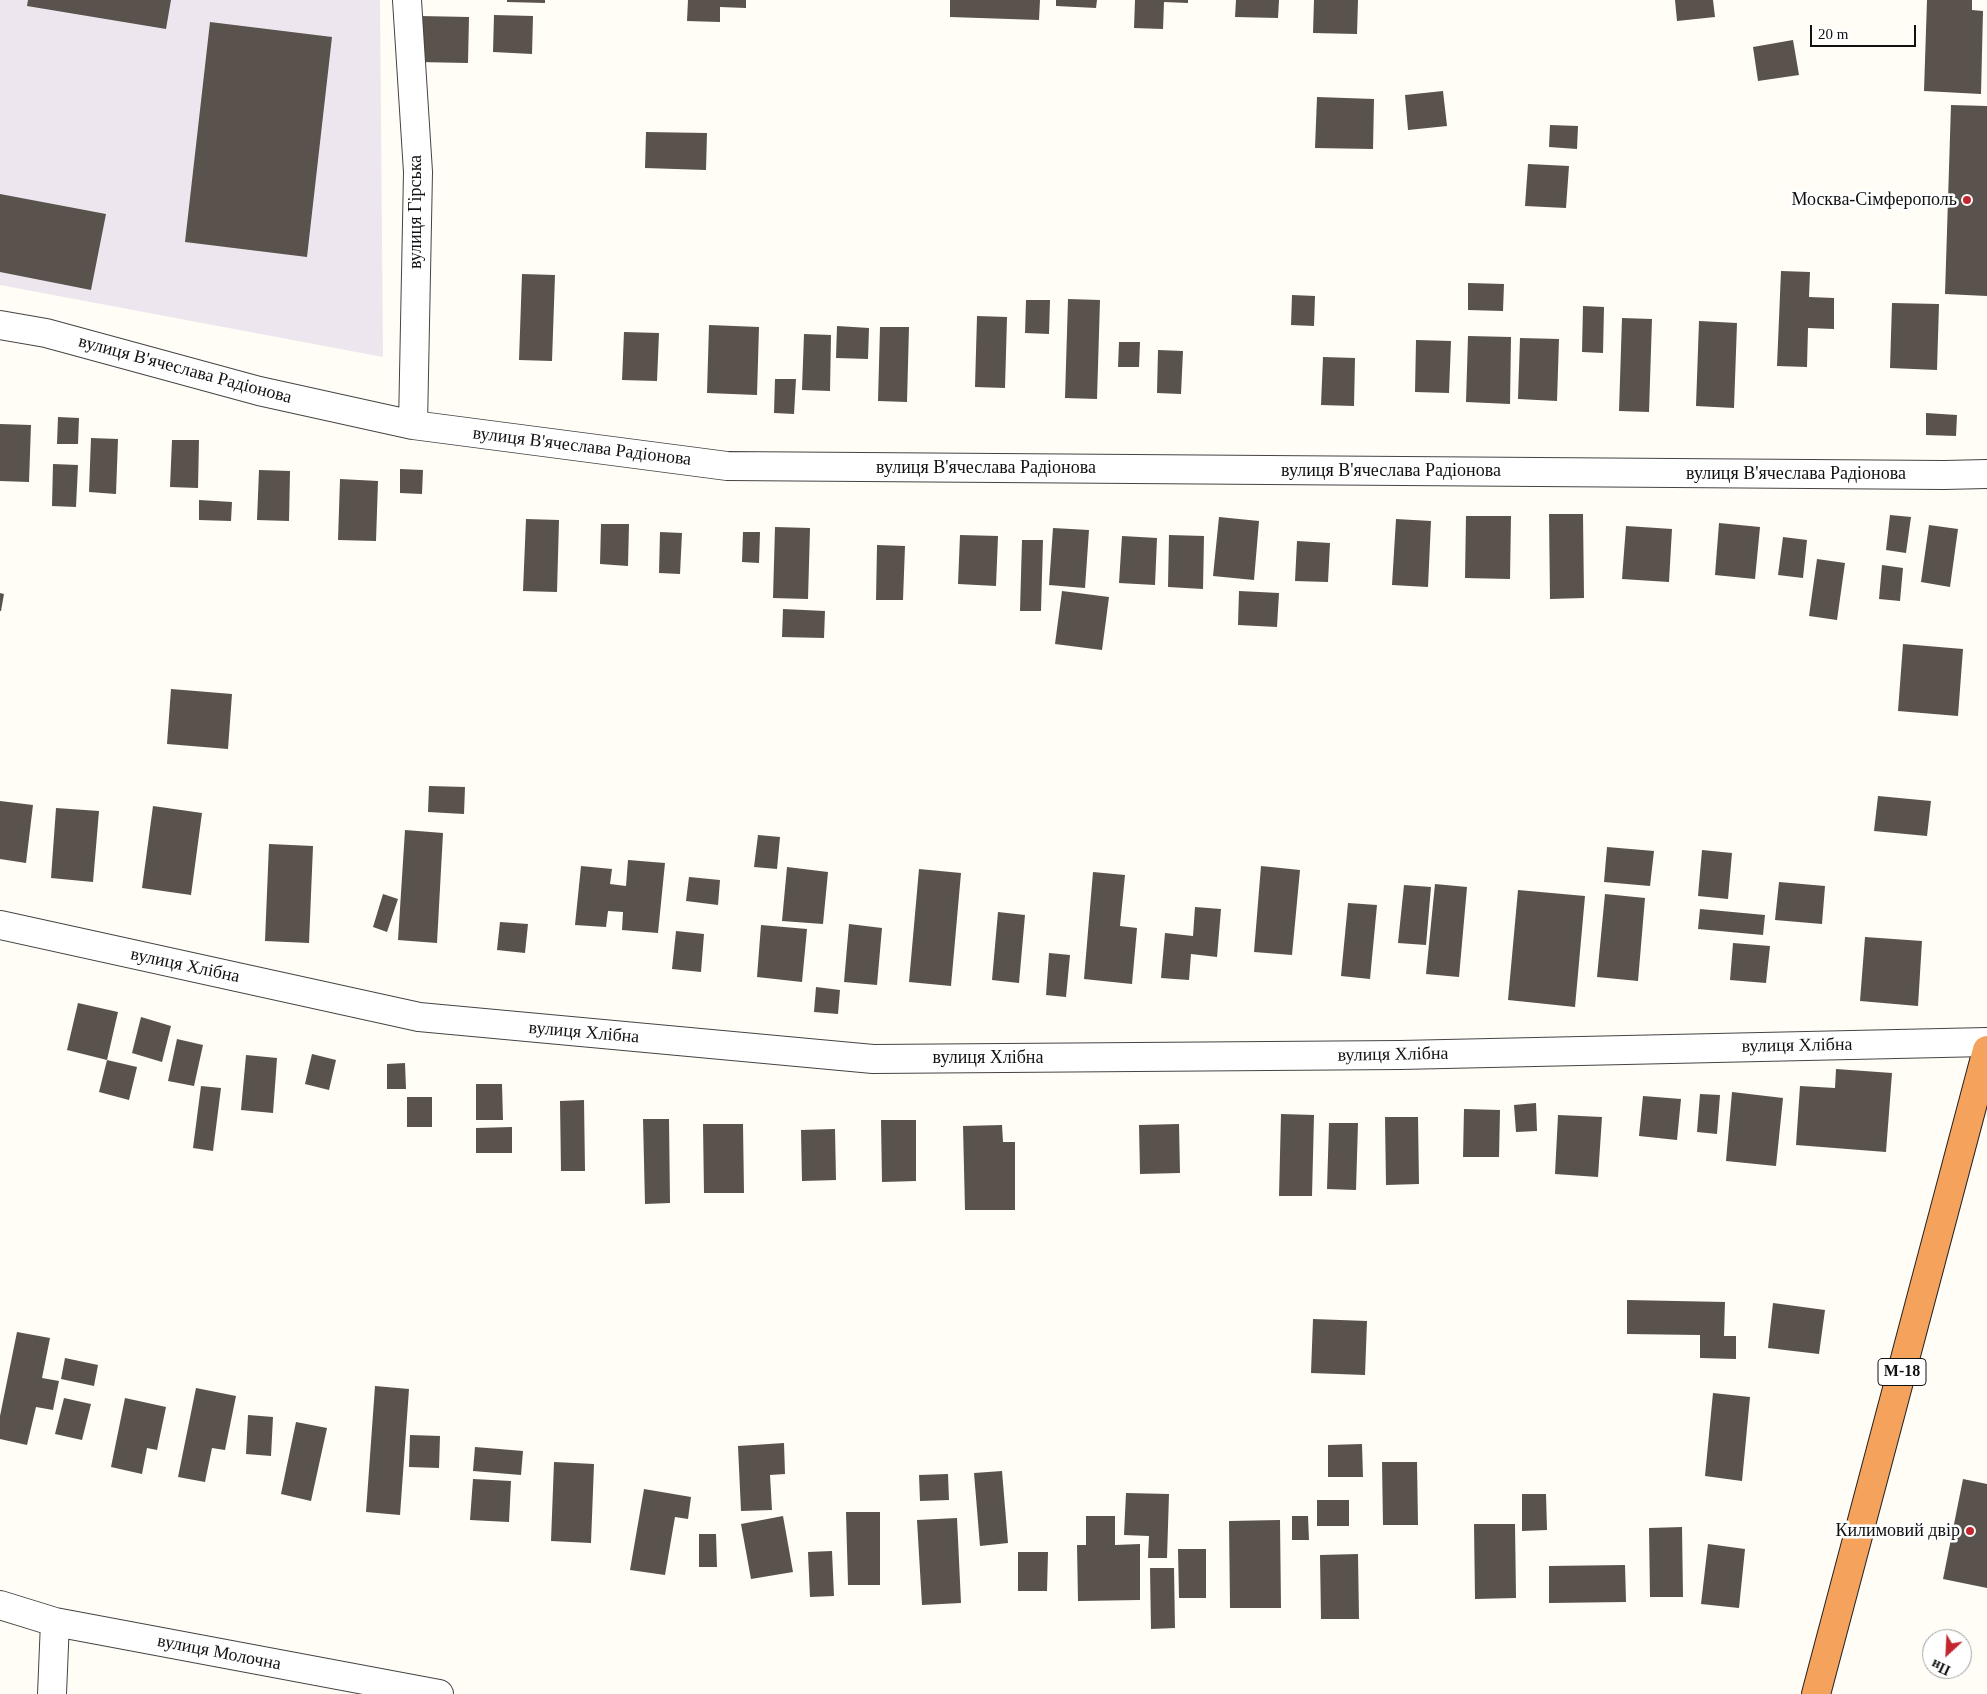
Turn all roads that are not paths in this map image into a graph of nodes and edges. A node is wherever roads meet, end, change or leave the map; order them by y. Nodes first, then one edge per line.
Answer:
1 (407, 0) edge
2 (0, 325) edge
3 (413, 425) junction
4 (1987, 474) edge
5 (0, 925) edge
6 (1987, 1042) edge
7 (1987, 1050) edge
8 (0, 1606) edge
9 (55, 1622) junction
10 (52, 1694) edge
11 (439, 1694) edge
12 (1816, 1694) edge

1 - 3 street, вулиця Гірська
2 - 3 street, вулиця В'ячеслава Радіонова
3 - 4 street, вулиця В'ячеслава Радіонова
5 - 6 street, вулиця Хлібна
7 - 12 highway, М-18
8 - 9 street, вулиця Молочна
9 - 10 street
9 - 11 street, вулиця Молочна

